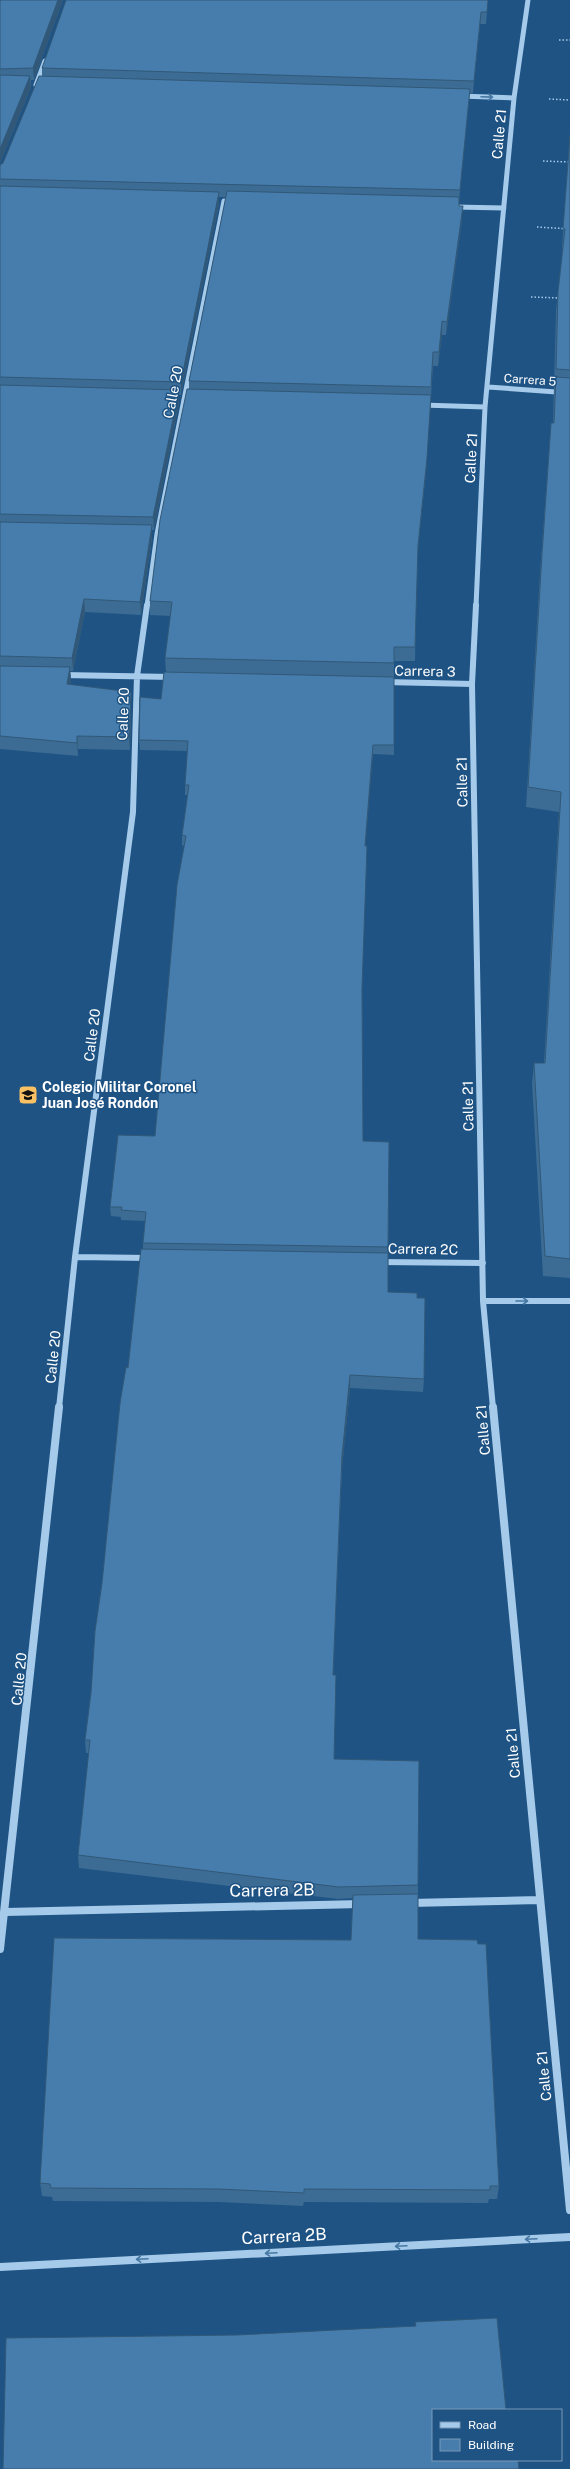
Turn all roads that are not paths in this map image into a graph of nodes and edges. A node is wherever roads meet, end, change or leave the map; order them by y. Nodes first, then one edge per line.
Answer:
1 (528, 0) edge
2 (47, 56) edge
3 (30, 83) edge
4 (37, 84) junction
5 (45, 84) edge
6 (34, 90) edge
7 (451, 96) edge
8 (514, 98) junction
9 (216, 200) edge
10 (224, 201) junction
11 (232, 201) edge
12 (450, 207) edge
13 (504, 208) junction
14 (488, 387) junction
15 (570, 393) edge
16 (177, 398) edge
17 (184, 398) junction
18 (192, 398) edge
19 (414, 405) edge
20 (485, 407) junction
21 (149, 534) edge
22 (157, 534) junction
23 (53, 675) edge
24 (137, 676) junction
25 (177, 677) edge
26 (376, 682) edge
27 (472, 684) junction
28 (75, 1257) junction
29 (155, 1258) edge
30 (371, 1262) edge
31 (483, 1263) junction
32 (483, 1301) junction
33 (570, 1301) edge
34 (539, 1900) junction
35 (404, 1903) edge
36 (372, 1904) edge
37 (6, 1912) junction
38 (0, 1949) edge
39 (570, 2210) edge
40 (570, 2237) edge
41 (0, 2267) edge

1 - 8 street, Calle 21
2 - 4 street
3 - 4 street
4 - 5 street
4 - 6 street
7 -> 8 street
8 - 13 street, Calle 21
9 - 10 street
10 - 11 street
10 - 17 street, Calle 20
12 - 13 street
13 - 14 street, Calle 21
14 - 15 street, Carrera 5
14 - 20 street, Calle 21
16 - 17 street
17 - 18 street
17 - 22 street, Calle 20
19 - 20 street
20 - 27 street, Calle 21
21 - 22 street
22 - 24 street, Calle 20
23 - 24 street
24 - 25 street
24 - 28 street, Calle 20
26 - 27 street, Carrera 3
27 - 31 street, Calle 21
28 - 29 street
28 - 37 street, Calle 20
30 - 31 street, Carrera 2C
31 - 32 street, Calle 21
32 -> 33 street
32 - 34 street, Calle 21
34 - 35 street
34 - 39 street, Calle 21
36 - 37 street, Carrera 2B
37 - 38 street, Calle 20
40 -> 41 street, Carrera 2B

